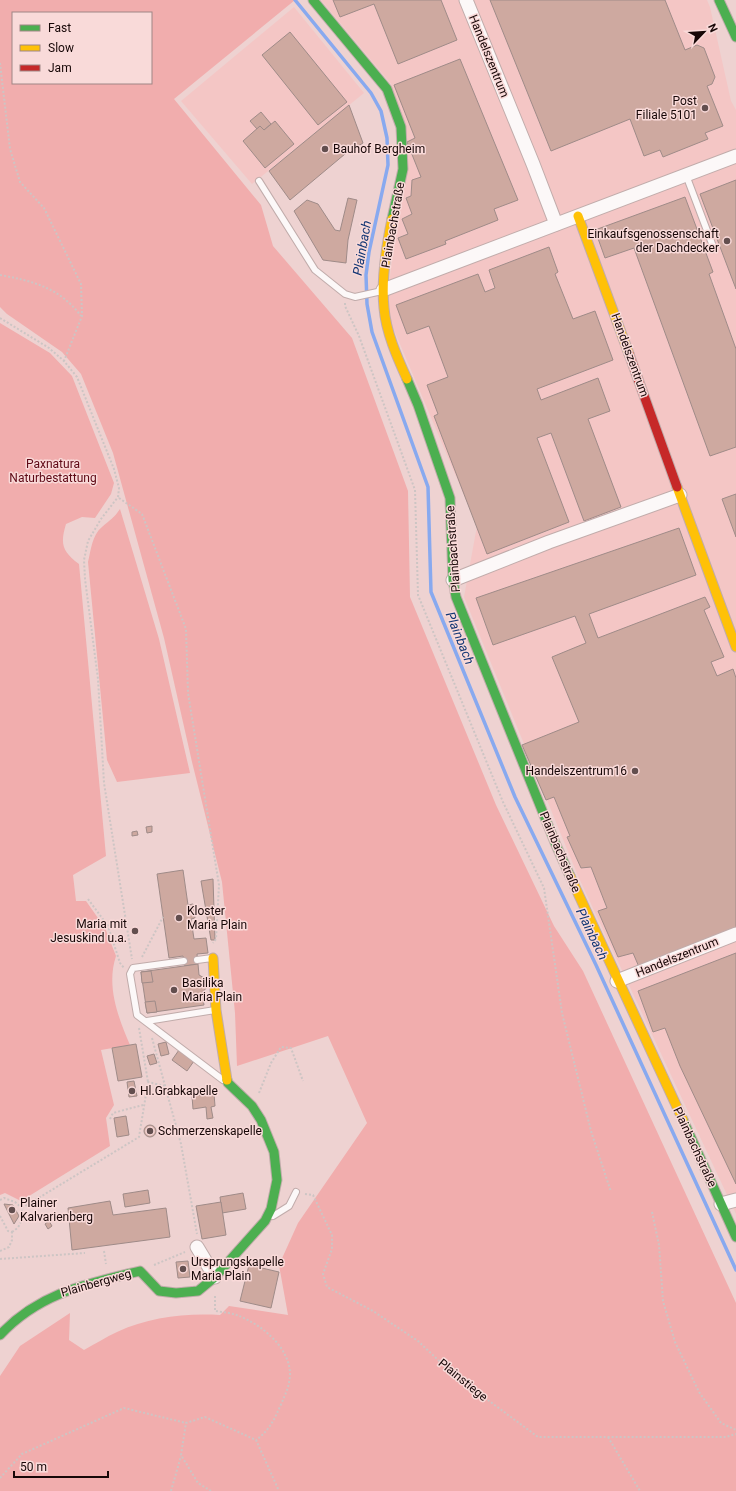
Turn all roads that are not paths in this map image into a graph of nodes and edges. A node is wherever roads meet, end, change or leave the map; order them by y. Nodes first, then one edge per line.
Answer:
1 (313, 0) edge
2 (466, 0) edge
3 (719, 0) edge
4 (736, 37) edge
5 (736, 156) edge
6 (686, 175) junction
7 (259, 181) dead end
8 (578, 216) junction
9 (556, 224) junction
10 (714, 249) dead end
11 (380, 291) junction
12 (680, 495) junction
13 (453, 580) junction
14 (736, 647) edge
15 (736, 934) edge
16 (213, 958) joint
17 (197, 960) dead end
18 (184, 961) dead end
19 (618, 981) junction
20 (216, 1010) junction
21 (147, 1021) junction
22 (228, 1083) junction
23 (296, 1192) road end
24 (736, 1200) edge
25 (721, 1204) junction
26 (265, 1221) junction
27 (736, 1237) edge
28 (198, 1243) road end
29 (215, 1276) junction
30 (0, 1335) edge

1 - 11 street, Plainbachstraße
2 - 9 street, Handelszentrum
3 - 4 street
5 - 6 street
6 - 8 street
6 - 10 lane
7 - 11 lane
8 - 9 street
8 - 12 street, Handelszentrum
9 - 11 street
11 - 13 street, Plainbachstraße
12 - 13 street
12 - 14 street, Handelszentrum
13 - 19 street, Plainbachstraße
15 - 19 street, Handelszentrum
16 - 17 lane
16 - 20 street
18 - 21 lane
19 - 25 street, Plainbachstraße
20 - 21 lane
20 - 22 street
21 - 22 lane
22 - 26 street, Plainbergweg
23 - 26 lane
24 - 25 street
25 - 27 street, Plainbachstraße
26 - 29 street, Plainbergweg
28 - 29 street
29 - 30 street, Plainbergweg

